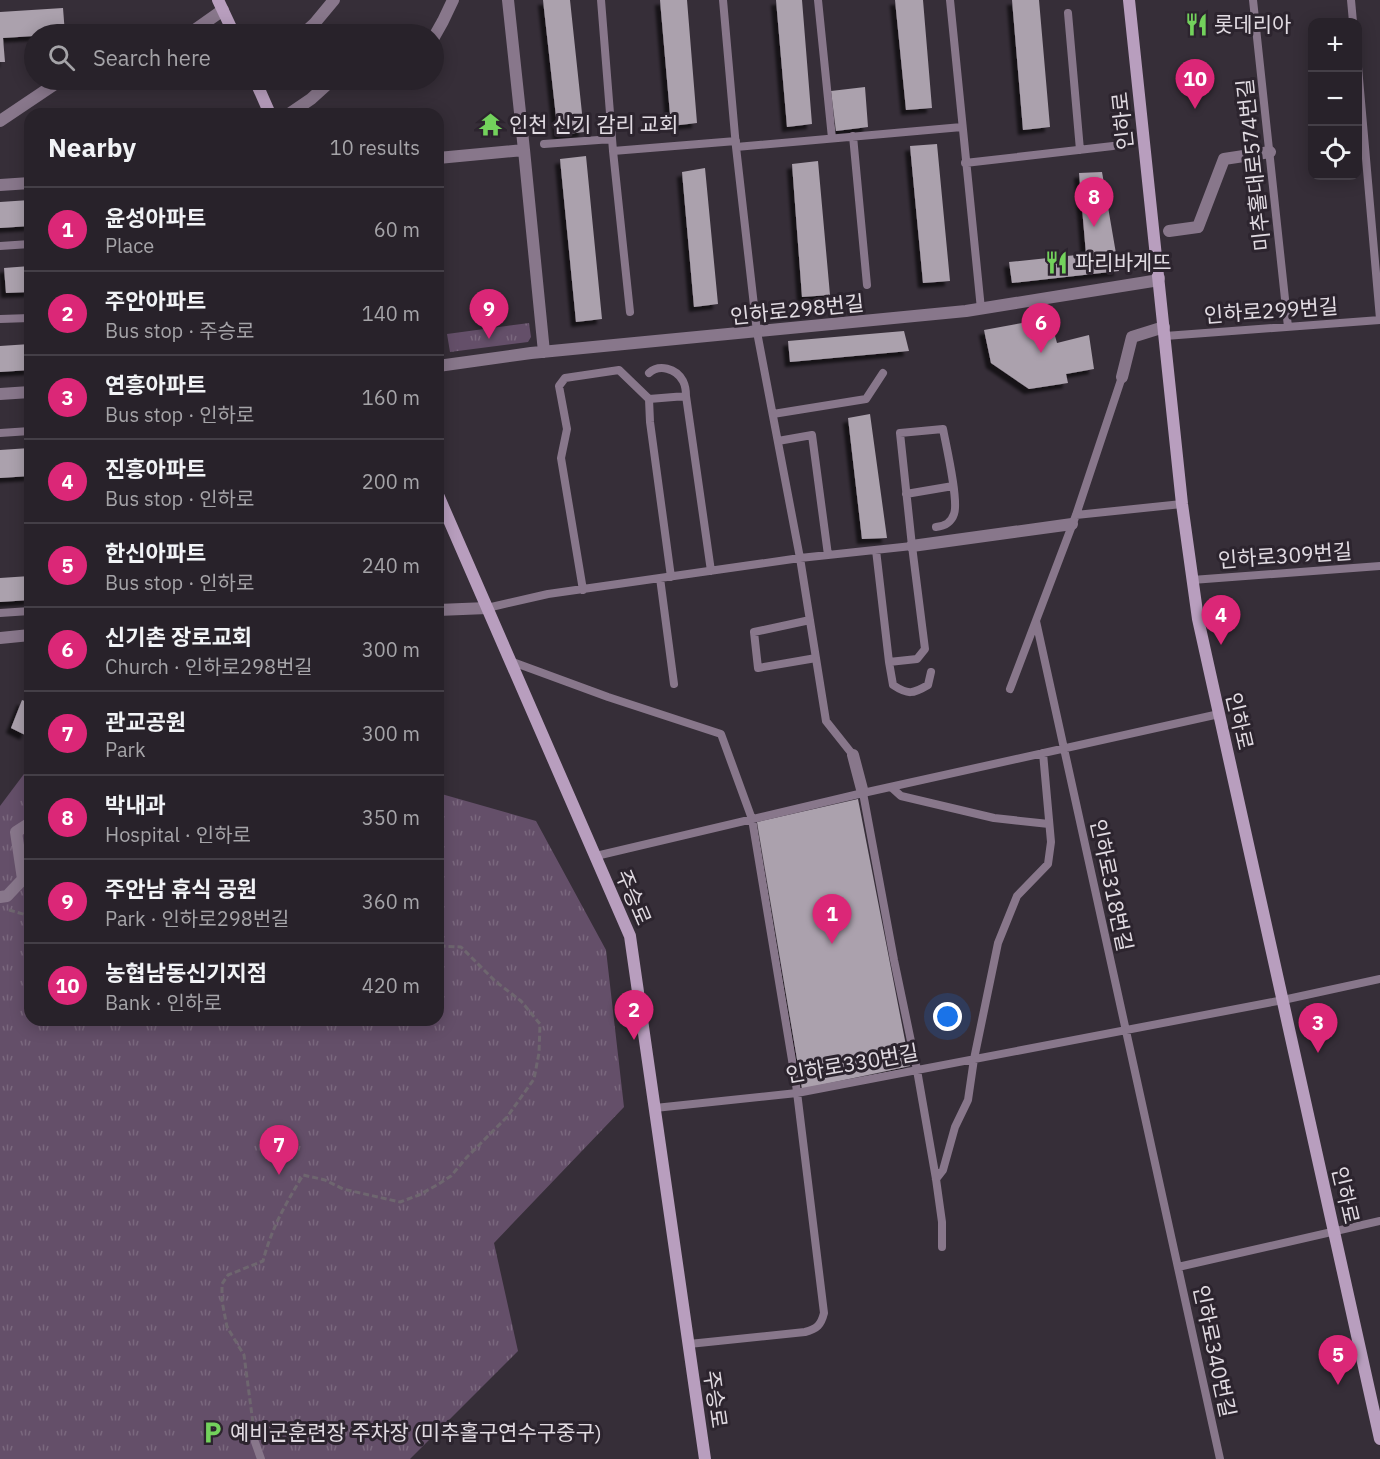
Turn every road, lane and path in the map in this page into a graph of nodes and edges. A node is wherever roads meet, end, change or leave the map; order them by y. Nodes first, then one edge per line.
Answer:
1 (334, 0) edge
2 (453, 0) edge
3 (508, 0) edge
4 (601, 0) edge
5 (723, 0) edge
6 (818, 0) edge
7 (950, 0) edge
8 (1129, 0) edge
9 (1253, 0) edge
10 (1352, 0) edge
11 (221, 5) edge
12 (1068, 13) dead end
13 (1353, 18) edge
14 (200, 24) edge
15 (230, 24) edge
16 (314, 24) edge
17 (441, 24) edge
18 (1358, 72) edge
19 (46, 90) edge
20 (259, 90) edge
21 (321, 90) edge
22 (267, 108) edge
23 (298, 108) edge
24 (0, 121) edge
25 (962, 127) junction
26 (853, 136) junction
27 (832, 138) junction
28 (612, 139) junction
29 (544, 144) dead end
30 (736, 144) junction
31 (1113, 146) dead end
32 (524, 150) junction
33 (1080, 150) junction
34 (613, 151) junction
35 (1270, 152) junction
36 (444, 157) edge
37 (965, 163) junction
38 (24, 183) edge
39 (0, 185) edge
40 (1169, 231) dead end
41 (24, 244) edge
42 (0, 246) edge
43 (1159, 278) junction
44 (867, 285) dead end
45 (981, 309) junction
46 (630, 312) dead end
47 (24, 318) edge
48 (0, 319) edge
49 (1380, 319) edge
50 (1288, 327) junction
51 (1164, 331) junction
52 (757, 332) junction
53 (544, 352) junction
54 (444, 365) edge
55 (649, 373) dead end
56 (883, 373) dead end
57 (1122, 377) joint
58 (24, 392) edge
59 (0, 394) edge
60 (686, 396) junction
61 (649, 399) junction
62 (773, 414) junction
63 (24, 431) edge
64 (0, 433) edge
65 (778, 441) junction
66 (953, 486) junction
67 (906, 494) junction
68 (1182, 504) junction
69 (444, 509) edge
70 (1074, 520) junction
71 (936, 527) dead end
72 (912, 546) junction
73 (876, 550) junction
74 (828, 555) junction
75 (800, 558) junction
76 (1380, 566) edge
77 (711, 571) junction
78 (671, 577) junction
79 (660, 578) junction
80 (1192, 580) junction
81 (583, 590) junction
82 (487, 608) junction
83 (444, 610) edge
84 (24, 611) edge
85 (0, 613) edge
86 (810, 620) junction
87 (1036, 621) junction
88 (24, 636) edge
89 (4, 638) edge
90 (816, 658) junction
91 (510, 661) junction
92 (889, 662) junction
93 (931, 672) dead end
94 (674, 684) dead end
95 (1010, 689) dead end
96 (1219, 714) junction
97 (1064, 749) junction
98 (1043, 753) junction
99 (853, 755) joint
100 (891, 787) junction
101 (863, 793) junction
102 (752, 819) junction
103 (1049, 825) junction
104 (24, 827) edge
105 (596, 856) junction
106 (0, 897) edge
107 (8, 909) dead end
108 (24, 914) edge
109 (444, 946) edge
110 (1380, 979) edge
111 (1282, 1000) junction
112 (1126, 1030) junction
113 (974, 1059) junction
114 (916, 1070) junction
115 (797, 1093) junction
116 (655, 1108) junction
117 (936, 1179) junction
118 (1380, 1221) edge
119 (1334, 1231) junction
120 (942, 1247) dead end
121 (1178, 1267) junction
122 (689, 1344) junction
123 (1380, 1438) edge
124 (255, 1442) joint
125 (261, 1459) edge
126 (705, 1459) edge
127 (1220, 1459) edge

1 - 16 street
2 - 17 street
3 - 32 street
4 - 28 lane
5 - 30 lane
6 - 27 lane
7 - 25 lane
8 - 43 main road, 인하로
9 - 35 lane, 미추홀대로574번길
10 - 13 lane
11 - 14 street
11 - 15 main road
12 - 33 lane
18 - 49 lane
19 - 24 street
20 - 22 main road
21 - 23 street
25 - 26 lane
25 - 37 lane
26 - 27 lane
26 - 44 lane
27 - 30 lane
28 - 29 lane
28 - 34 lane
30 - 34 lane
30 - 52 lane
31 - 33 lane
32 - 36 street
32 - 53 street
33 - 37 lane
34 - 46 lane
35 - 40 street
35 - 50 lane, 미추홀대로574번길
37 - 45 lane
38 - 39 street
41 - 42 lane
43 - 45 street, 인하로298번길
43 - 51 main road, 인하로
45 - 52 street, 인하로298번길
47 - 48 lane
49 - 50 lane, 인하로299번길
50 - 51 lane, 인하로299번길
51 - 57 street
51 - 68 main road, 인하로
52 - 53 street, 인하로298번길
52 - 62 lane
53 - 54 street, 인하로298번길
55 - 60 lane
56 - 62 lane
57 - 70 lane
58 - 59 street
60 - 61 lane
60 - 77 lane
61 - 78 lane
61 - 81 lane
62 - 65 lane
63 - 64 lane
65 - 74 lane
65 - 75 lane
66 - 67 lane
66 - 67 lane
66 - 71 lane
67 - 72 lane
68 - 70 lane
68 - 80 main road, 인하로
69 - 82 main road, 주승로
70 - 72 street
70 - 87 lane
72 - 73 lane
72 - 92 lane
73 - 74 lane
73 - 92 lane
74 - 75 lane
75 - 77 lane
75 - 86 lane
76 - 80 lane, 인하로309번길
77 - 78 lane
78 - 79 lane
79 - 81 lane
79 - 94 lane
80 - 96 main road, 인하로
81 - 82 lane
82 - 83 street
82 - 91 main road, 주승로
84 - 85 lane
86 - 90 lane
86 - 90 lane
87 - 95 lane
87 - 97 lane, 인하로318번길
88 - 89 street
90 - 99 lane
91 - 102 lane
91 - 105 main road, 주승로
92 - 93 lane
96 - 97 lane
96 - 111 main road, 인하로
97 - 98 lane
97 - 112 lane, 인하로318번길
98 - 100 lane
98 - 103 lane
99 - 101 street
100 - 101 lane
100 - 103 lane
101 - 102 lane
101 - 114 lane
102 - 105 lane
102 - 115 lane
103 - 113 lane
104 - 106 street
105 - 116 main road, 주승로
107 - 108 path
109 - 124 path
110 - 111 lane, 인하로330번길
111 - 112 lane, 인하로330번길
111 - 119 main road, 인하로
112 - 113 lane, 인하로330번길
112 - 121 lane
113 - 114 lane, 인하로330번길
113 - 117 lane
114 - 115 lane, 인하로330번길
114 - 117 lane
115 - 116 lane, 인하로330번길
115 - 122 lane, 주승로
116 - 122 main road, 주승로
117 - 120 lane
118 - 119 lane, 인하로340번길
119 - 121 lane, 인하로340번길
119 - 123 main road, 인하로
121 - 127 lane, 인하로340번길
122 - 126 main road, 주승로
124 - 125 lane

